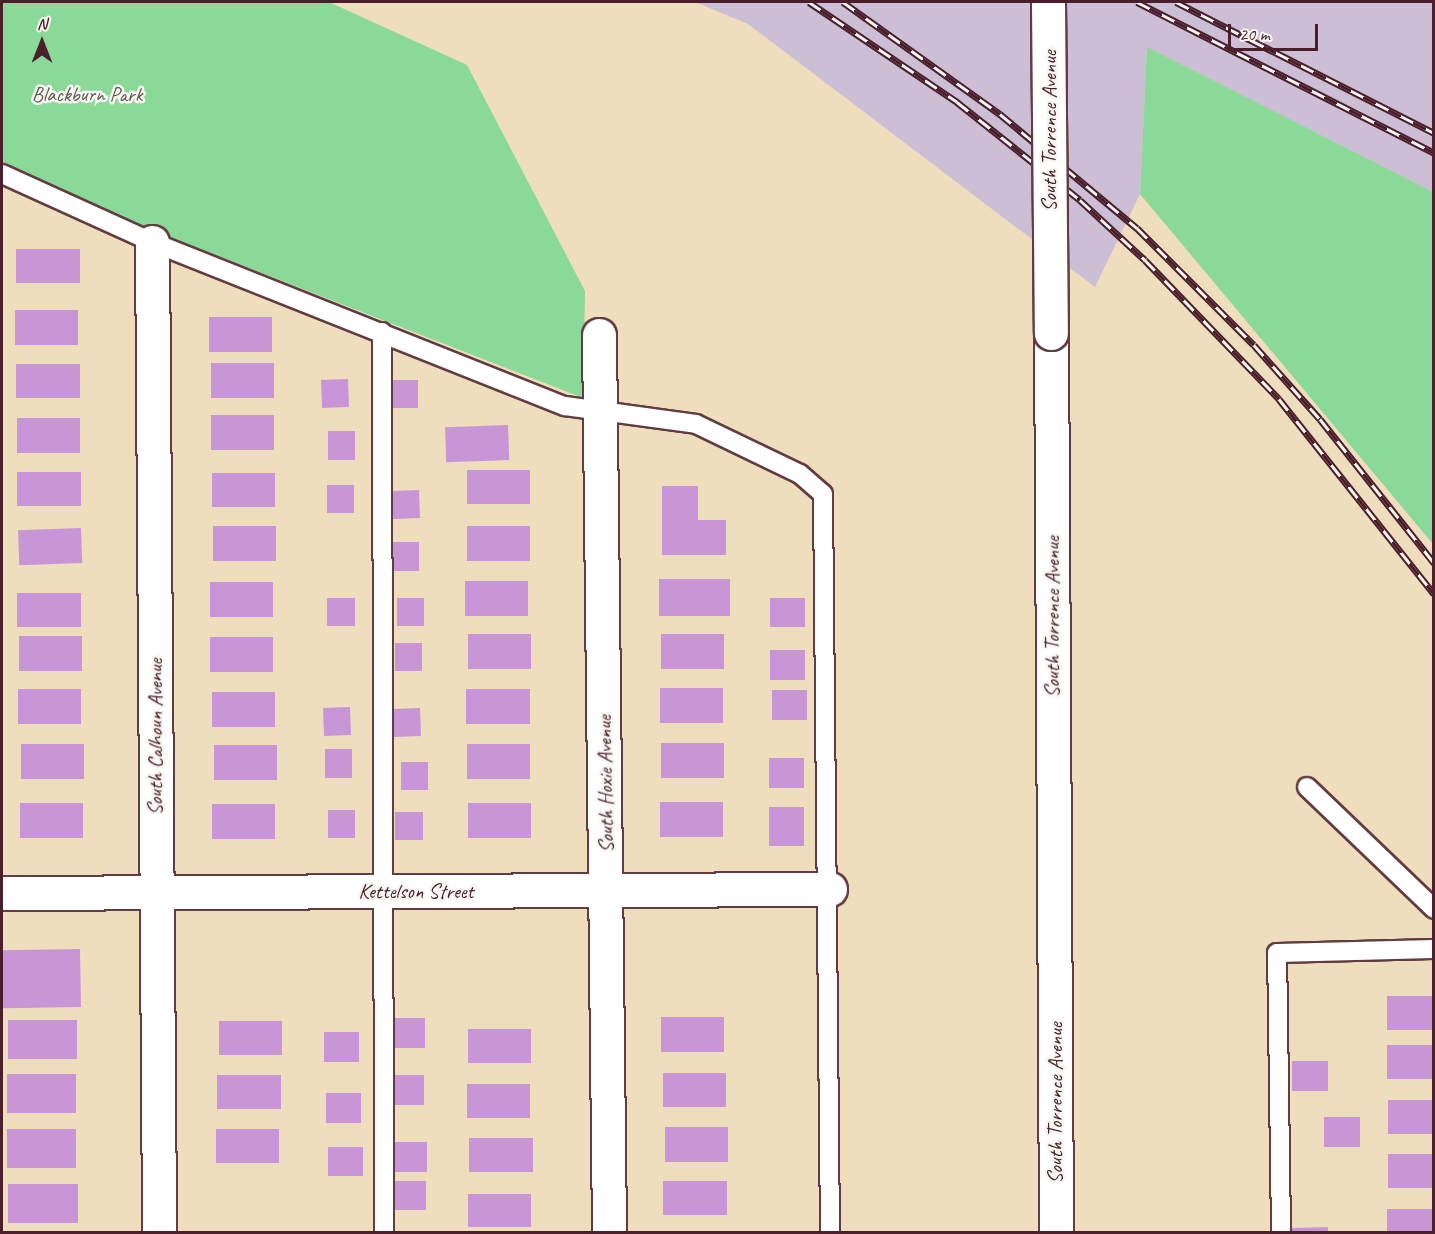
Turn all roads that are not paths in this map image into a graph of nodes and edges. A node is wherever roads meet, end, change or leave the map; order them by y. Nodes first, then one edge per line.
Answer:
1 (1048, 2) edge
2 (2, 174) edge
3 (152, 242) junction
4 (382, 332) junction
5 (599, 335) dead end
6 (600, 412) junction
7 (1307, 787) dead end
8 (830, 889) junction
9 (606, 890) junction
10 (384, 891) junction
11 (156, 892) junction
12 (2, 893) edge
13 (1434, 909) edge
14 (1434, 949) edge
15 (159, 1233) edge
16 (384, 1233) edge
17 (609, 1233) edge
18 (830, 1233) edge
19 (1056, 1233) edge
20 (1281, 1233) edge

1 - 19 street, South Torrence Avenue, bridge
2 - 3 lane
3 - 4 lane
3 - 11 street, South Calhoun Avenue
4 - 6 lane
4 - 10 lane
5 - 6 street, South Hoxie Avenue
6 - 8 lane
6 - 9 street, South Hoxie Avenue
7 - 13 lane
8 - 9 street, Kettelson Street
8 - 18 lane
9 - 10 street, Kettelson Street
9 - 17 street, South Hoxie Avenue
10 - 11 street, Kettelson Street
10 - 16 lane
11 - 12 street, Kettelson Street
11 - 15 street, South Calhoun Avenue
14 - 20 lane

